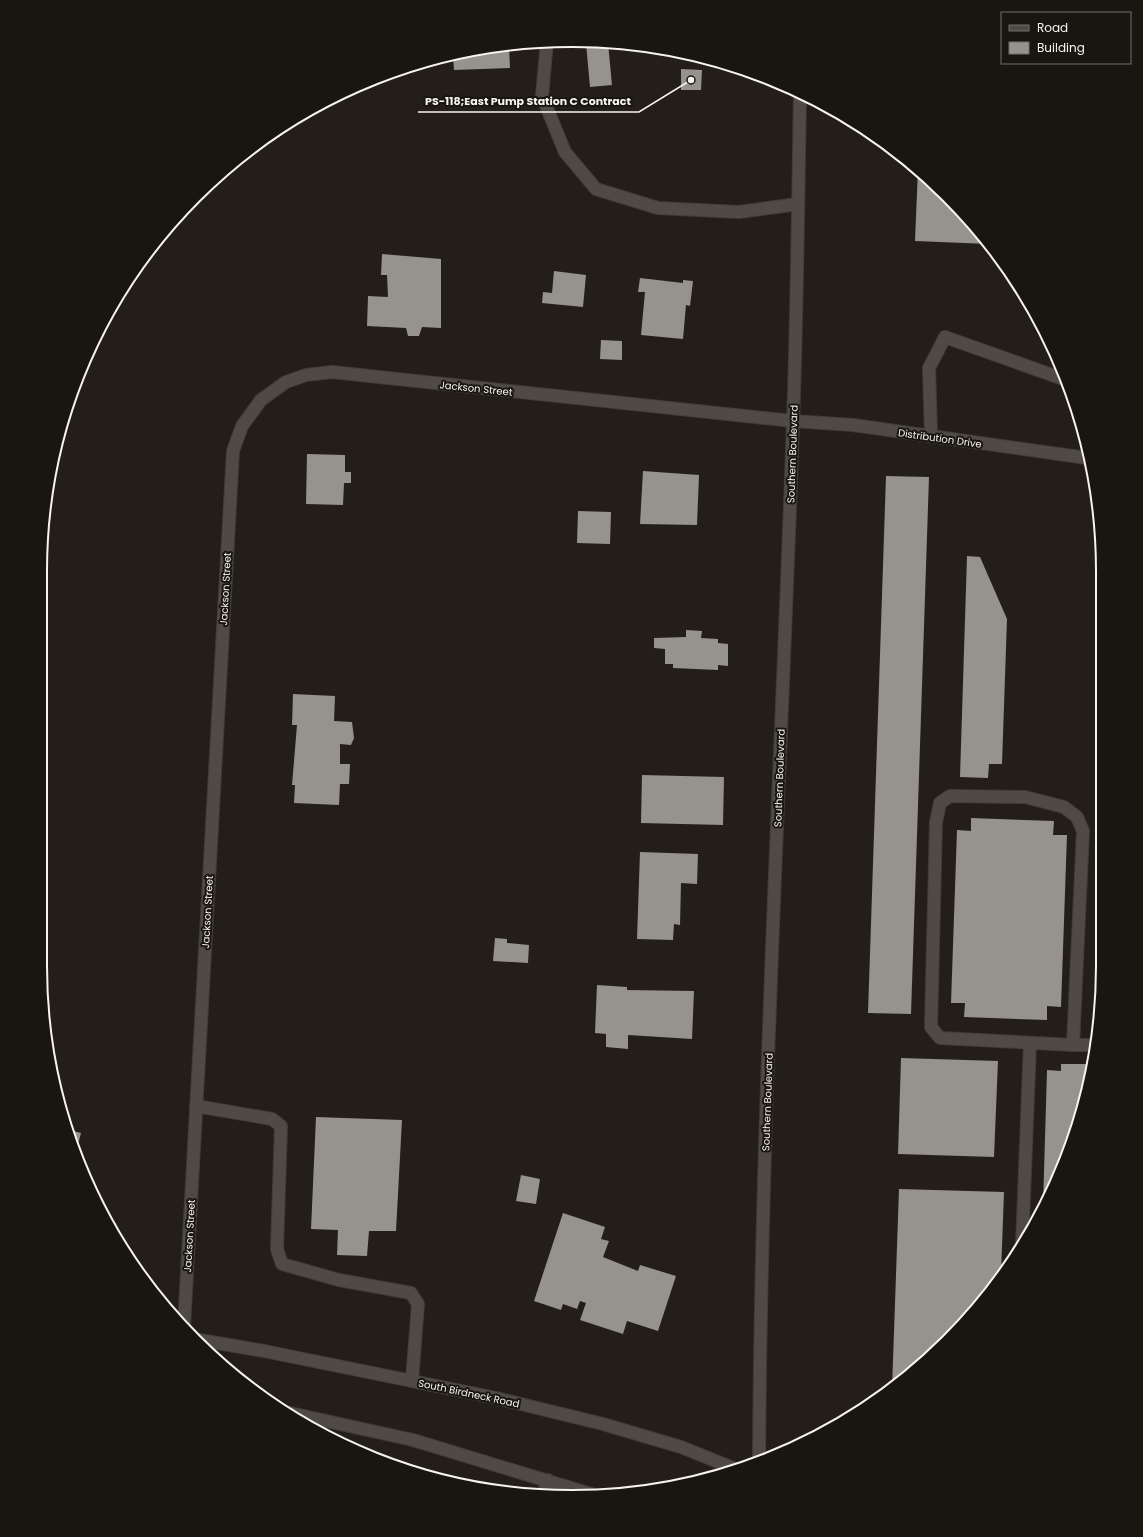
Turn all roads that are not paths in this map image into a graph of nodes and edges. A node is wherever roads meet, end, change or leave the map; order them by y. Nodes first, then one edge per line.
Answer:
1 (546, 48) edge
2 (800, 100) edge
3 (798, 204) junction
4 (1058, 377) edge
5 (793, 421) junction
6 (931, 436) junction
7 (1083, 457) edge
8 (1030, 1043) junction
9 (1073, 1045) junction
10 (1090, 1045) edge
11 (196, 1106) junction
12 (1022, 1234) edge
13 (184, 1319) edge
14 (206, 1341) edge
15 (412, 1381) junction
16 (302, 1416) edge
17 (759, 1455) edge
18 (728, 1466) edge
19 (546, 1486) edge
20 (566, 1490) edge

1 - 3 street
2 - 3 street, Southern Boulevard
3 - 5 street, Southern Boulevard
4 - 6 street
5 - 6 street, Distribution Drive
5 - 11 street, Jackson Street
5 - 17 street, Southern Boulevard
6 - 7 street, Distribution Drive
8 - 9 street
8 - 9 street
8 - 12 street
9 - 10 street
11 - 13 street, Jackson Street
11 - 15 street
14 - 15 street, South Birdneck Road
15 - 18 street, South Birdneck Road
16 - 19 street
19 - 20 street

